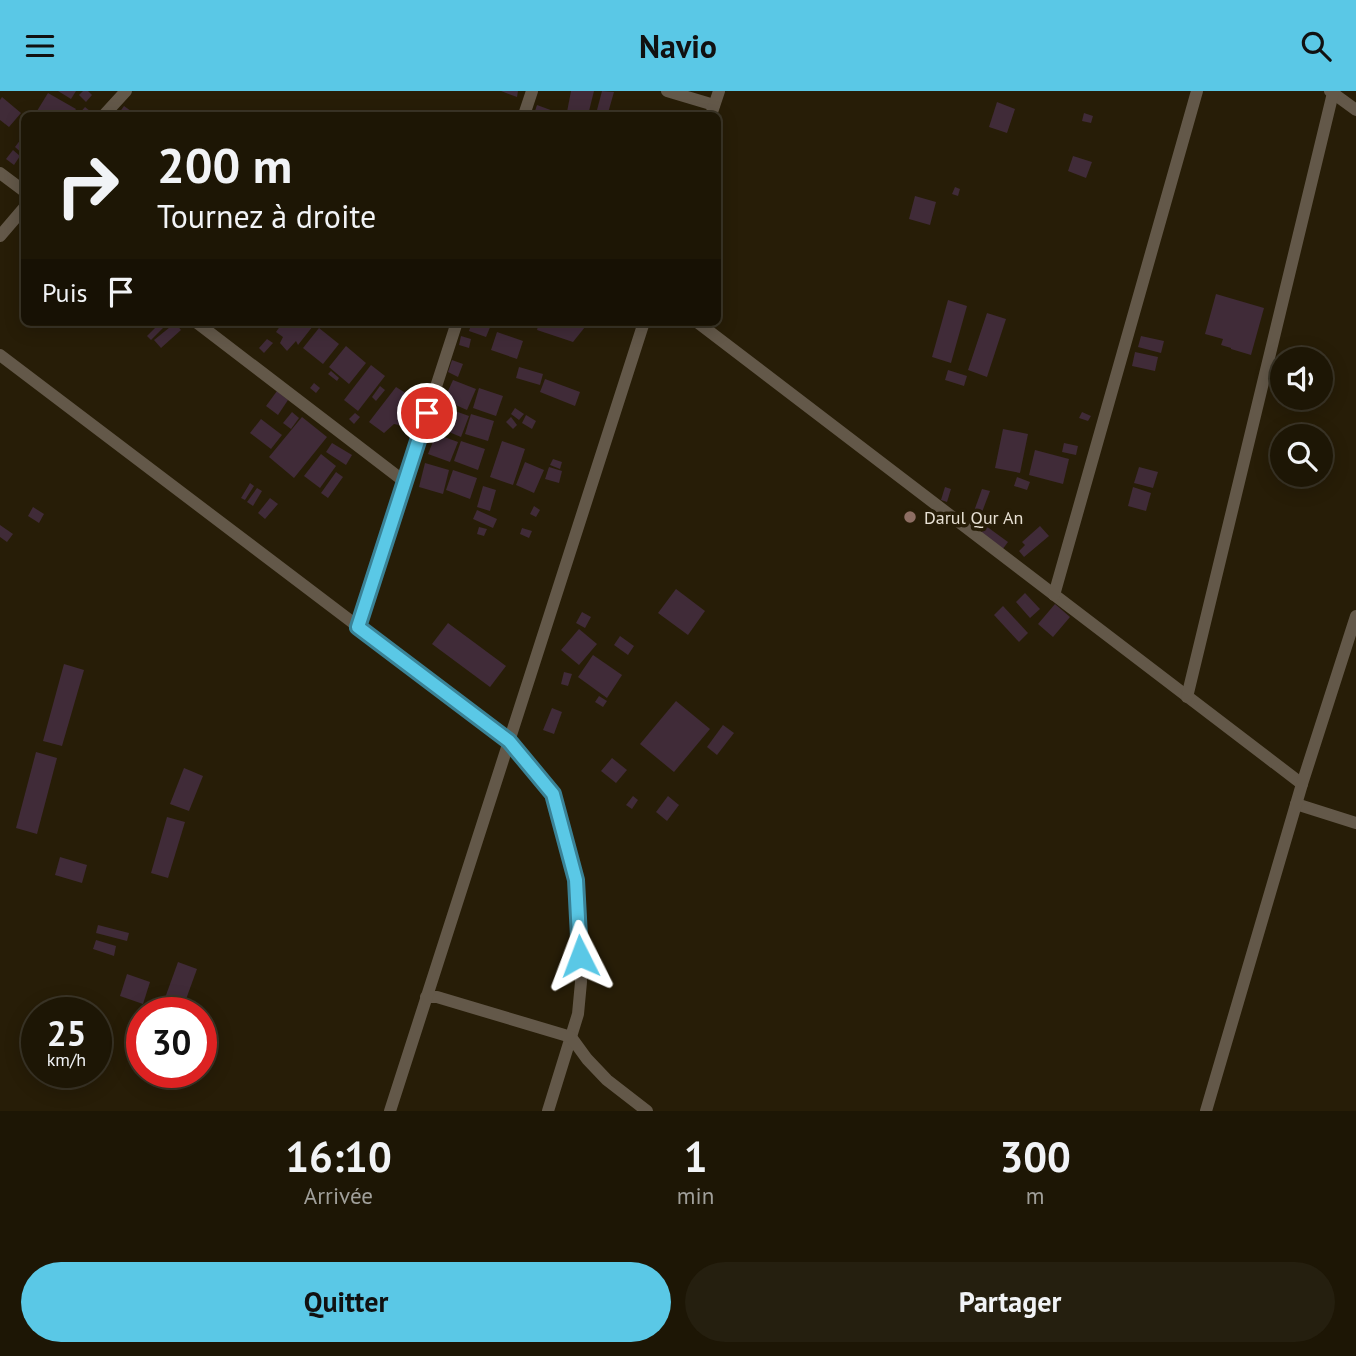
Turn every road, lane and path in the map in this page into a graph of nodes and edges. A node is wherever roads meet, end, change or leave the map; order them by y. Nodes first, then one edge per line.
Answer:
1 (125, 91) edge
2 (532, 91) edge
3 (667, 91) edge
4 (719, 91) edge
5 (1197, 91) edge
6 (1332, 92) edge
7 (713, 110) edge
8 (1356, 110) edge
9 (107, 112) edge
10 (525, 112) edge
11 (0, 173) edge
12 (21, 189) edge
13 (21, 212) edge
14 (0, 236) edge
15 (201, 326) edge
16 (456, 326) edge
17 (643, 326) edge
18 (702, 326) edge
19 (0, 355) edge
20 (405, 482) junction
21 (1054, 595) junction
22 (1356, 616) edge
23 (358, 627) junction
24 (1351, 649) edge
25 (1187, 697) junction
26 (509, 741) junction
27 (1302, 784) junction
28 (1296, 804) junction
29 (1356, 823) edge
30 (426, 997) junction
31 (571, 1037) junction
32 (390, 1111) edge
33 (548, 1111) edge
34 (647, 1111) edge
35 (1206, 1111) edge

1 - 9 street
2 - 10 street
3 - 7 street
4 - 7 street
5 - 21 street
6 - 8 street
6 - 25 street
11 - 12 street
13 - 14 street
15 - 20 street
16 - 20 street
17 - 26 street
18 - 21 street
19 - 23 street
20 - 23 street
21 - 25 street
22 - 24 street
23 - 26 street
24 - 27 street
25 - 27 street
26 - 30 street
26 - 31 street
27 - 28 street
28 - 29 street
28 - 35 street
30 - 31 street
30 - 32 street
31 - 33 street
31 - 34 street

